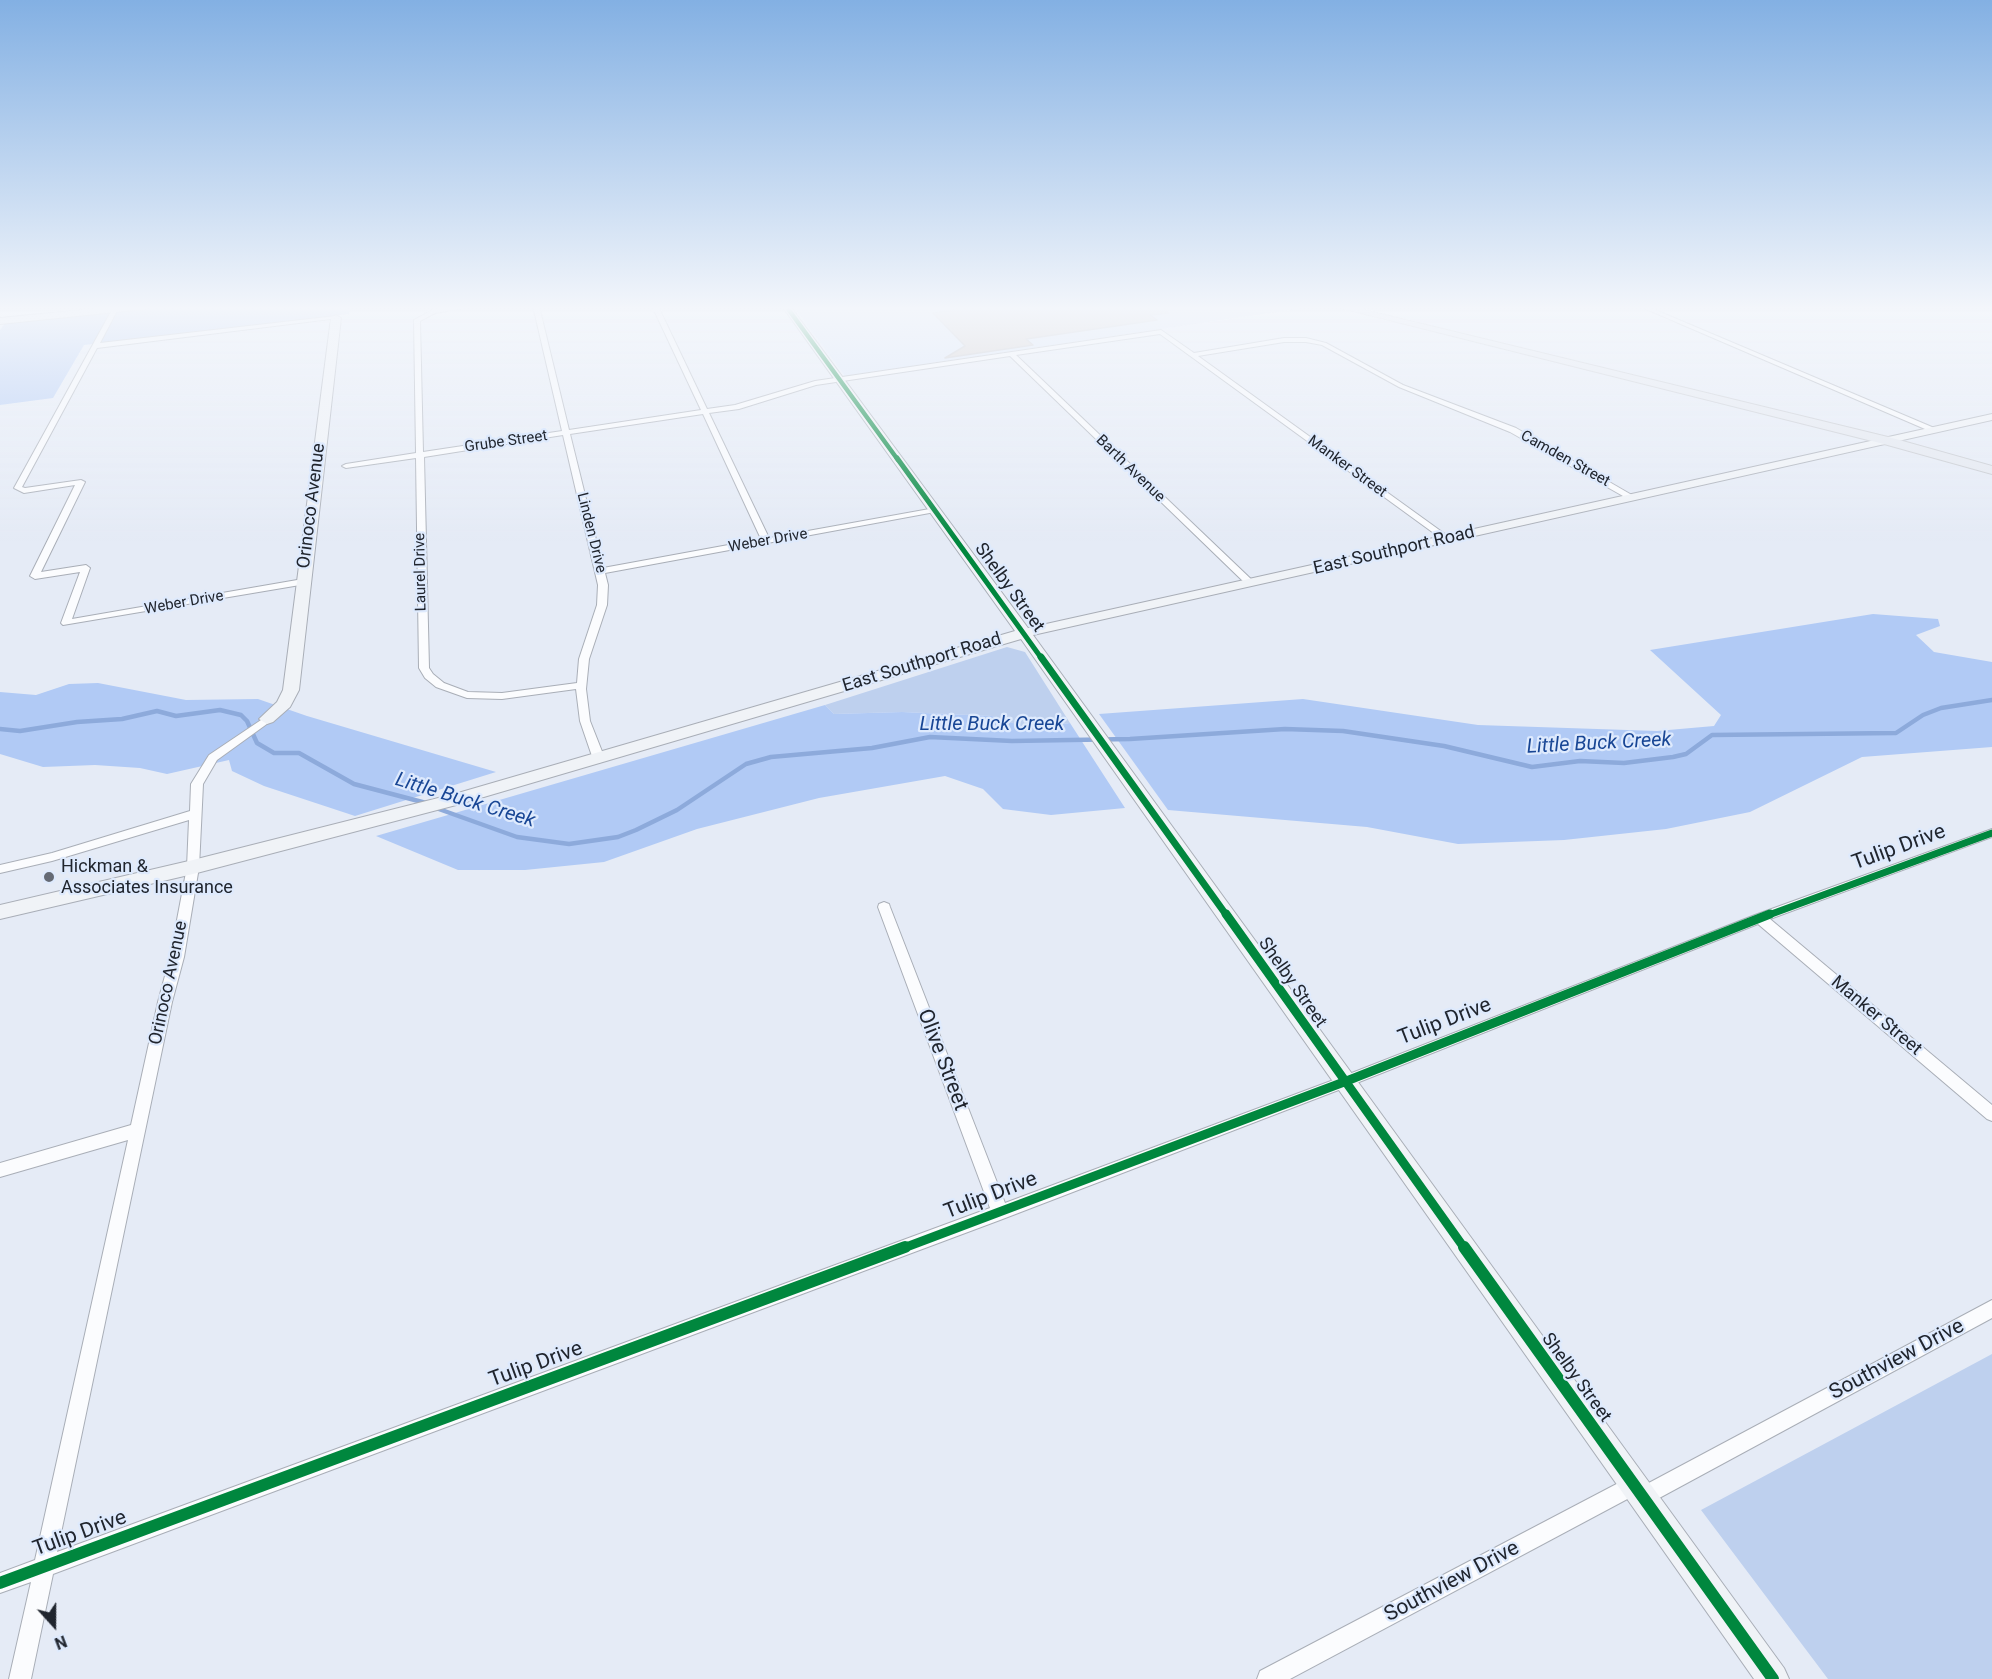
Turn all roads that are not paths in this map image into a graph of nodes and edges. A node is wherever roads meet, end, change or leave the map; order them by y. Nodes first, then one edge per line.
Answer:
1 (73, 384) edge
2 (328, 384) edge
3 (418, 384) edge
4 (555, 384) edge
5 (692, 384) edge
6 (813, 384) edge
7 (843, 384) edge
8 (1043, 384) edge
9 (1233, 384) edge
10 (1398, 384) edge
11 (1657, 384) edge
12 (1688, 384) edge
13 (1827, 384) edge
14 (705, 412) junction
15 (1992, 417) edge
16 (1935, 430) junction
17 (567, 433) junction
18 (1905, 437) junction
19 (1888, 441) junction
20 (420, 454) junction
21 (1992, 462) edge
22 (346, 466) dead end
23 (1992, 470) edge
24 (1633, 498) junction
25 (935, 510) junction
26 (1446, 539) junction
27 (766, 541) junction
28 (600, 571) junction
29 (303, 582) junction
30 (1250, 583) junction
31 (1024, 633) junction
32 (581, 685) junction
33 (267, 719) joint
34 (599, 759) junction
35 (195, 814) junction
36 (1992, 833) edge
37 (193, 867) junction
38 (0, 869) edge
39 (884, 907) dead end
40 (0, 912) edge
41 (1760, 918) junction
42 (1344, 1082) junction
43 (1992, 1114) edge
44 (138, 1130) junction
45 (0, 1170) edge
46 (1000, 1212) junction
47 (1992, 1309) edge
48 (1639, 1491) junction
49 (43, 1567) junction
50 (0, 1583) edge
51 (20, 1679) edge
52 (1268, 1679) edge
53 (1773, 1679) edge

1 - 29 street, Weber Drive
2 - 29 street, Orinoco Avenue
3 - 20 street, Laurel Drive
4 - 17 street, Linden Drive
5 - 14 street
6 - 14 street, Grube Street
7 - 25 street, Shelby Street
8 - 30 street, Barth Avenue
9 - 26 street, Manker Street
10 - 24 street, Camden Street
11 - 19 main road
12 - 18 main road
13 - 16 street
14 - 17 street, Grube Street
14 - 27 street
15 - 16 street, East Southport Road
16 - 18 street, East Southport Road
17 - 20 street, Grube Street
17 - 28 street, Linden Drive
18 - 19 street, East Southport Road
18 - 21 main road
19 - 23 main road
19 - 24 street, East Southport Road
20 - 22 street, Grube Street
20 - 32 street, Laurel Drive
24 - 26 street, East Southport Road
25 - 27 street, Weber Drive
25 - 31 street, Shelby Street
26 - 30 street, East Southport Road
27 - 28 street, Weber Drive
28 - 32 street, Linden Drive
29 - 33 street, Orinoco Avenue
30 - 31 street, East Southport Road
31 - 34 street, East Southport Road
31 - 42 street, Shelby Street
32 - 34 street, Linden Drive
33 - 35 street, Orinoco Avenue
34 - 37 street, East Southport Road
35 - 37 street, Orinoco Avenue
35 - 38 street
36 - 41 street, Tulip Drive
37 - 40 street, East Southport Road
37 - 44 street, Orinoco Avenue
39 - 46 street, Olive Street
41 - 42 street, Tulip Drive
41 - 43 street, Manker Street
42 - 46 street, Tulip Drive
42 - 48 street, Shelby Street
44 - 45 street
44 - 49 street, Orinoco Avenue
46 - 49 street, Tulip Drive
47 - 48 street, Southview Drive
48 - 52 street, Southview Drive
48 - 53 street, Shelby Street
49 - 50 street, Tulip Drive
49 - 51 street, Orinoco Avenue

